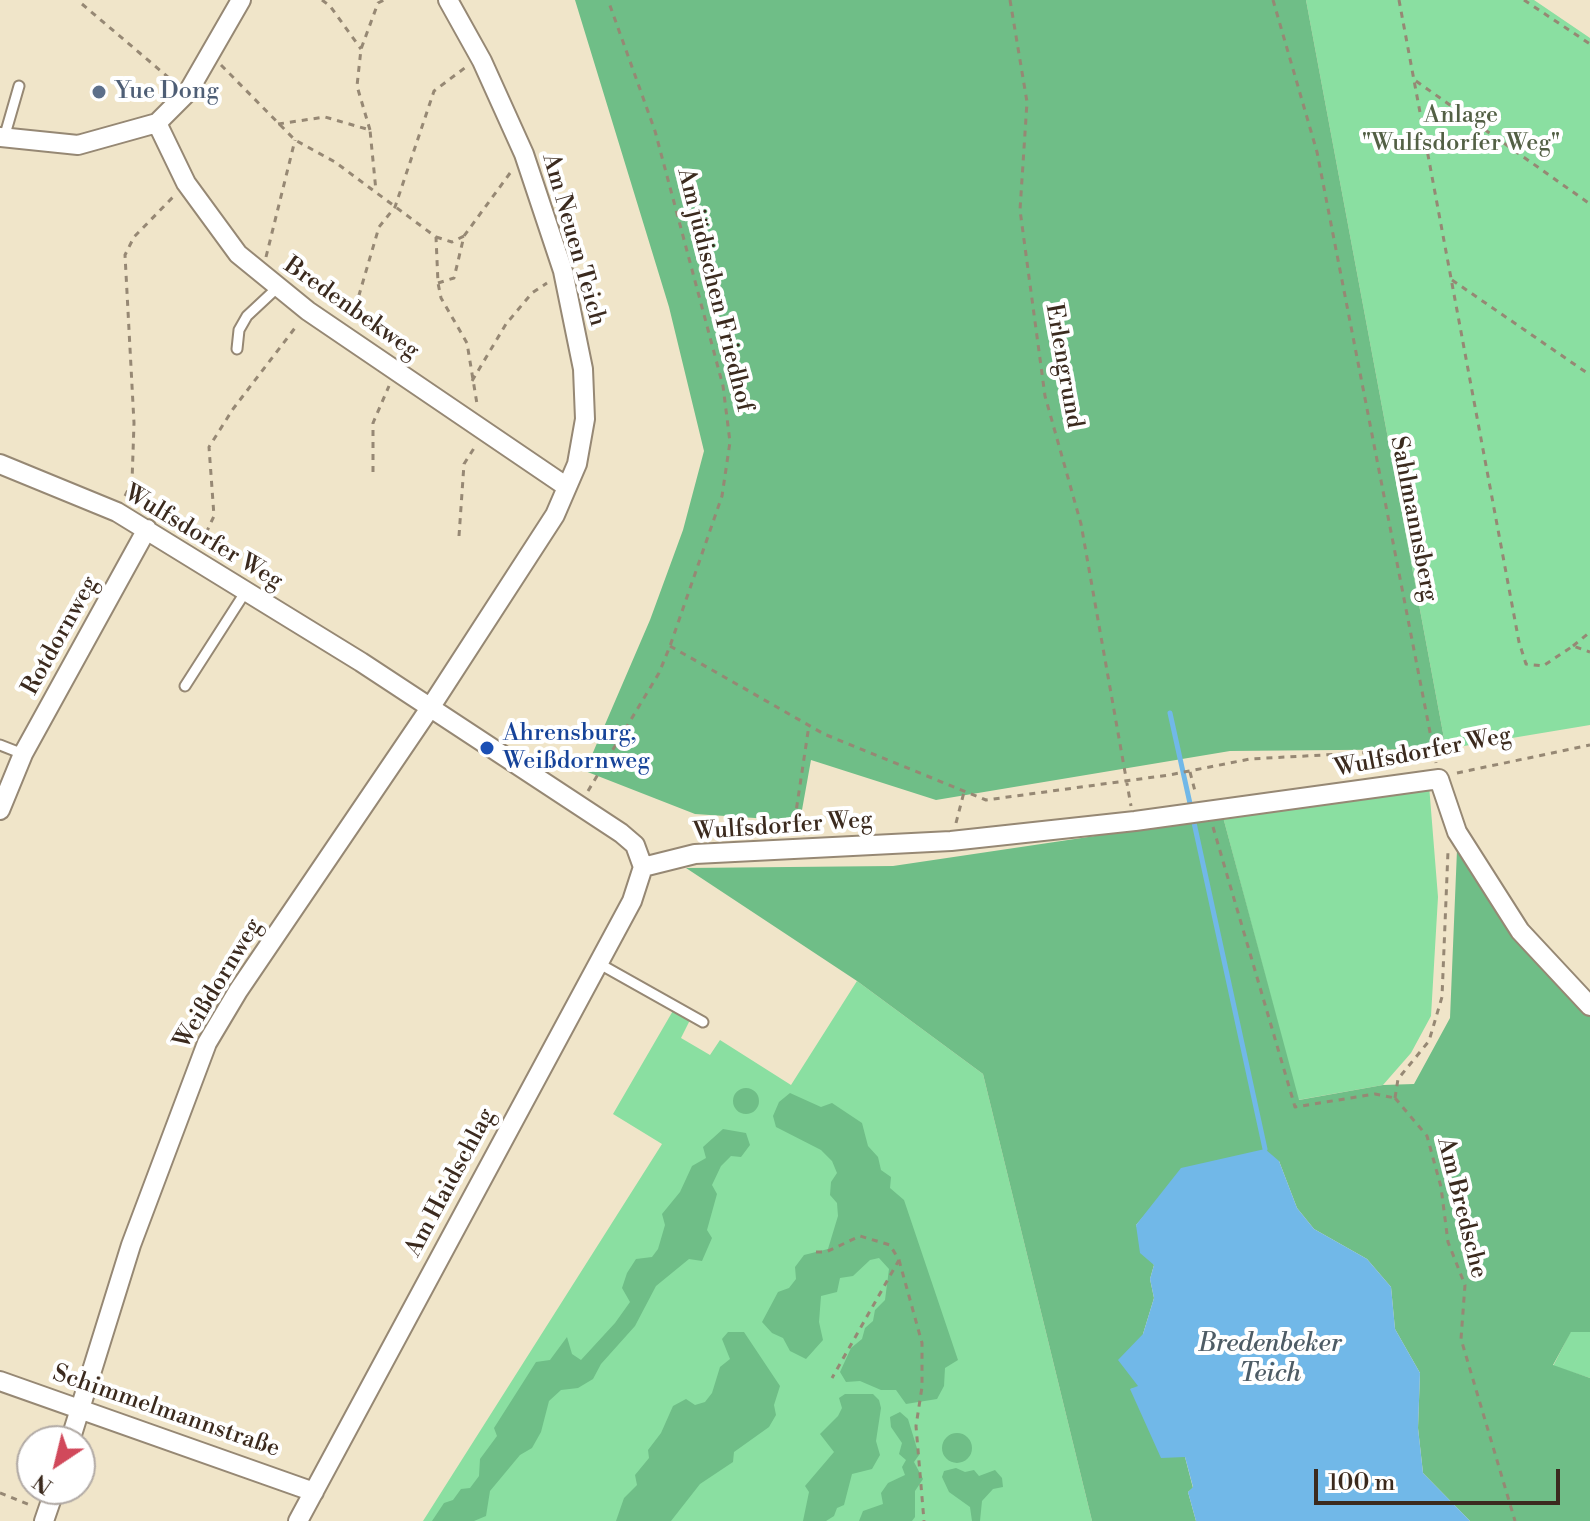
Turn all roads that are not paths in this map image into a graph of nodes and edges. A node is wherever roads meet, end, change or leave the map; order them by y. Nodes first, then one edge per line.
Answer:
1 (241, 0) edge
2 (448, 0) edge
3 (19, 86) dead end
4 (157, 123) junction
5 (2, 138) edge
6 (270, 282) junction
7 (237, 349) dead end
8 (0, 464) edge
9 (567, 487) junction
10 (147, 529) junction
11 (246, 591) junction
12 (185, 686) dead end
13 (430, 708) junction
14 (0, 745) edge
15 (23, 754) junction
16 (0, 810) edge
17 (643, 867) junction
18 (598, 963) junction
19 (1590, 1006) edge
20 (703, 1022) dead end
21 (0, 1381) edge
22 (80, 1407) junction
23 (75, 1425) edge
24 (314, 1492) junction
25 (298, 1521) edge

1 - 4 street
2 - 9 street, Am Neuen Teich
3 - 5 lane
4 - 5 street
4 - 6 street, Bredenbekweg
6 - 7 lane
6 - 9 street, Bredenbekweg
8 - 10 street, Wulfsdorfer Weg
9 - 13 street, Am Neuen Teich
10 - 11 street, Wulfsdorfer Weg
10 - 15 street, Rotdornweg
11 - 12 lane
11 - 13 street, Wulfsdorfer Weg
13 - 17 street, Wulfsdorfer Weg
13 - 22 street, Weißdornweg
14 - 15 lane
15 - 16 street, Rotdornweg
17 - 18 street, Am Haidschlag
17 - 19 street, Wulfsdorfer Weg
18 - 20 lane
18 - 24 street, Am Haidschlag
21 - 22 street, Schimmelmannstraße
22 - 23 street, Weißdornweg
22 - 24 street, Schimmelmannstraße
24 - 25 street, Am Haidschlag

